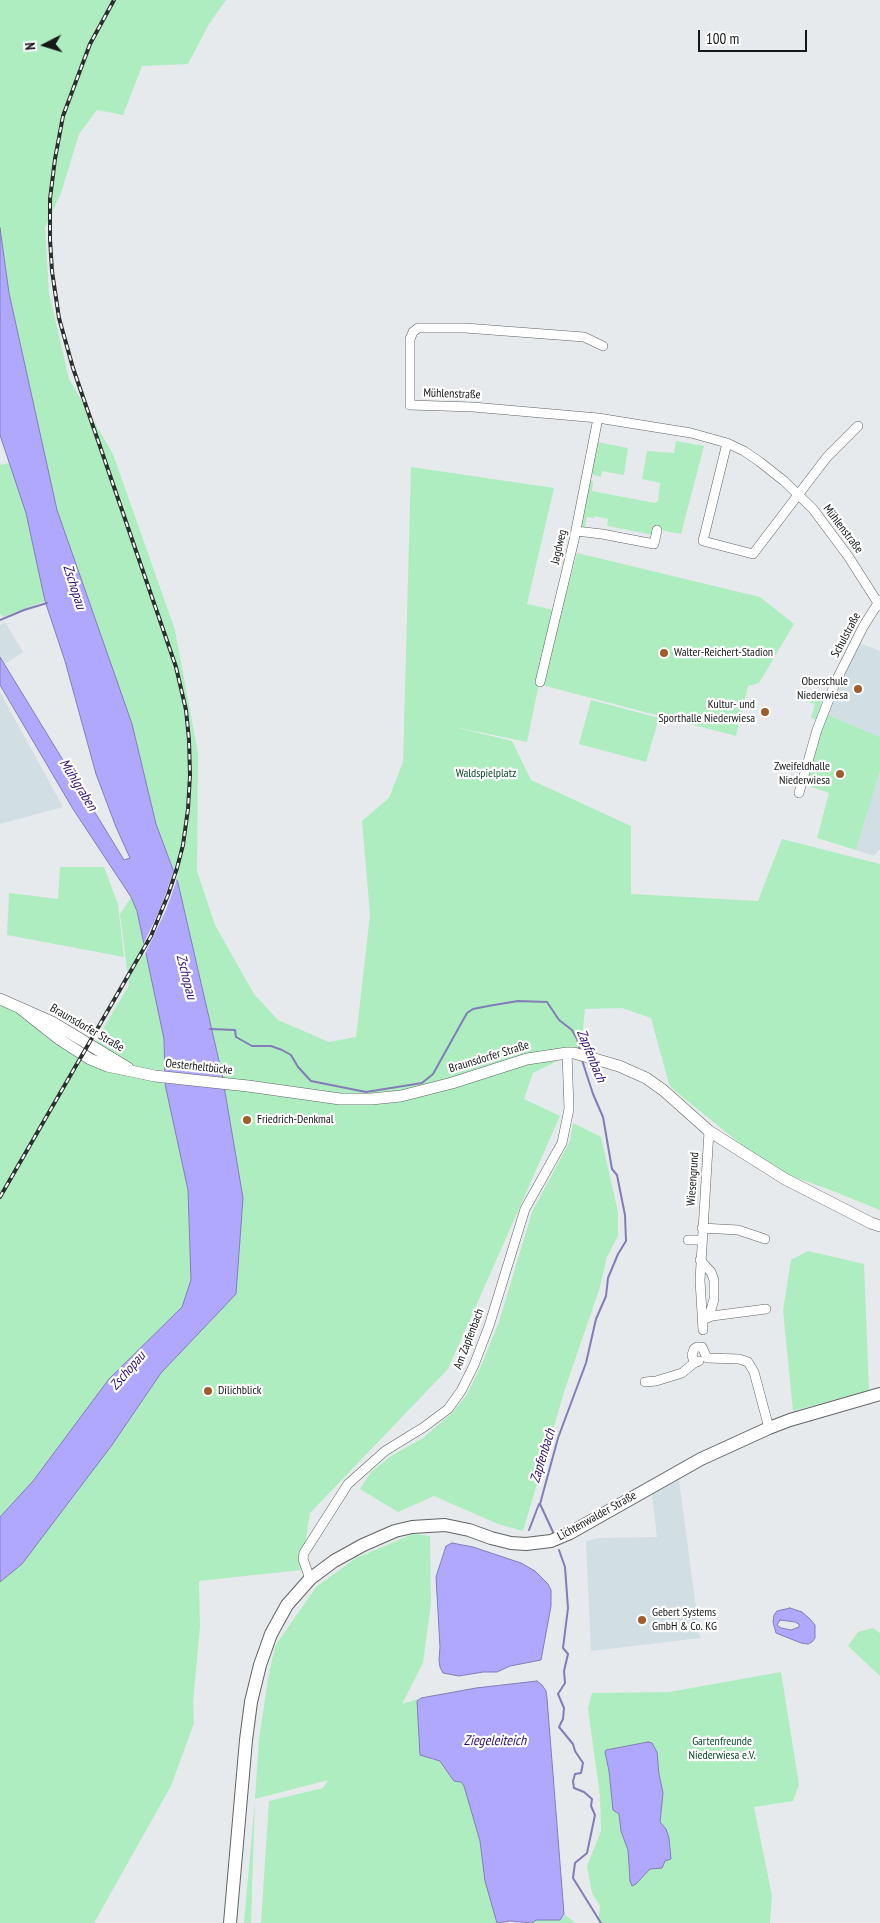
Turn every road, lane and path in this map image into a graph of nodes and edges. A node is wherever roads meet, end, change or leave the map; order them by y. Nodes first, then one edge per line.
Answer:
1 (604, 346) dead end
2 (598, 418) junction
3 (858, 426) dead end
4 (727, 443) junction
5 (798, 494) junction
6 (657, 530) dead end
7 (576, 531) junction
8 (879, 603) edge
9 (540, 682) dead end
10 (799, 793) dead end
11 (0, 999) edge
12 (570, 1053) junction
13 (155, 1076) joint
14 (240, 1085) joint
15 (709, 1131) junction
16 (880, 1226) edge
17 (702, 1228) junction
18 (765, 1239) dead end
19 (688, 1240) dead end
20 (701, 1240) junction
21 (700, 1260) junction
22 (766, 1309) dead end
23 (705, 1318) junction
24 (702, 1330) dead end
25 (707, 1358) junction
26 (694, 1363) junction
27 (645, 1382) dead end
28 (880, 1394) edge
29 (769, 1428) junction
30 (310, 1579) junction
31 (230, 1923) edge

1 - 2 street, Mühlenstraße
2 - 4 street, Mühlenstraße
2 - 7 street, Jagdweg
3 - 5 street
4 - 5 street, Mühlenstraße
4 - 5 street
5 - 8 street, Mühlenstraße
6 - 7 street
7 - 9 street, Jagdweg
8 - 10 street, Schulstraße
11 - 13 street, Braunsdorfer Straße
12 - 14 street, Braunsdorfer Straße
12 - 15 street, Braunsdorfer Straße
12 - 30 street, Am Zapfenbach
13 - 14 street, Oesterheltbücke
15 - 16 street, Braunsdorfer Straße
15 - 17 street, Wiesengrund
17 - 18 street
17 - 20 street, Wiesengrund
19 - 20 street
20 - 21 street, Wiesengrund
21 - 23 street, Wiesengrund
21 - 23 street, Wiesengrund
22 - 23 street
23 - 24 street, Wiesengrund
25 - 26 street
25 - 26 street
25 - 29 street
26 - 27 street
28 - 29 main road, Lichtenwalder Straße
29 - 30 main road, Lichtenwalder Straße
30 - 31 main road, Lichtenwalder Straße

